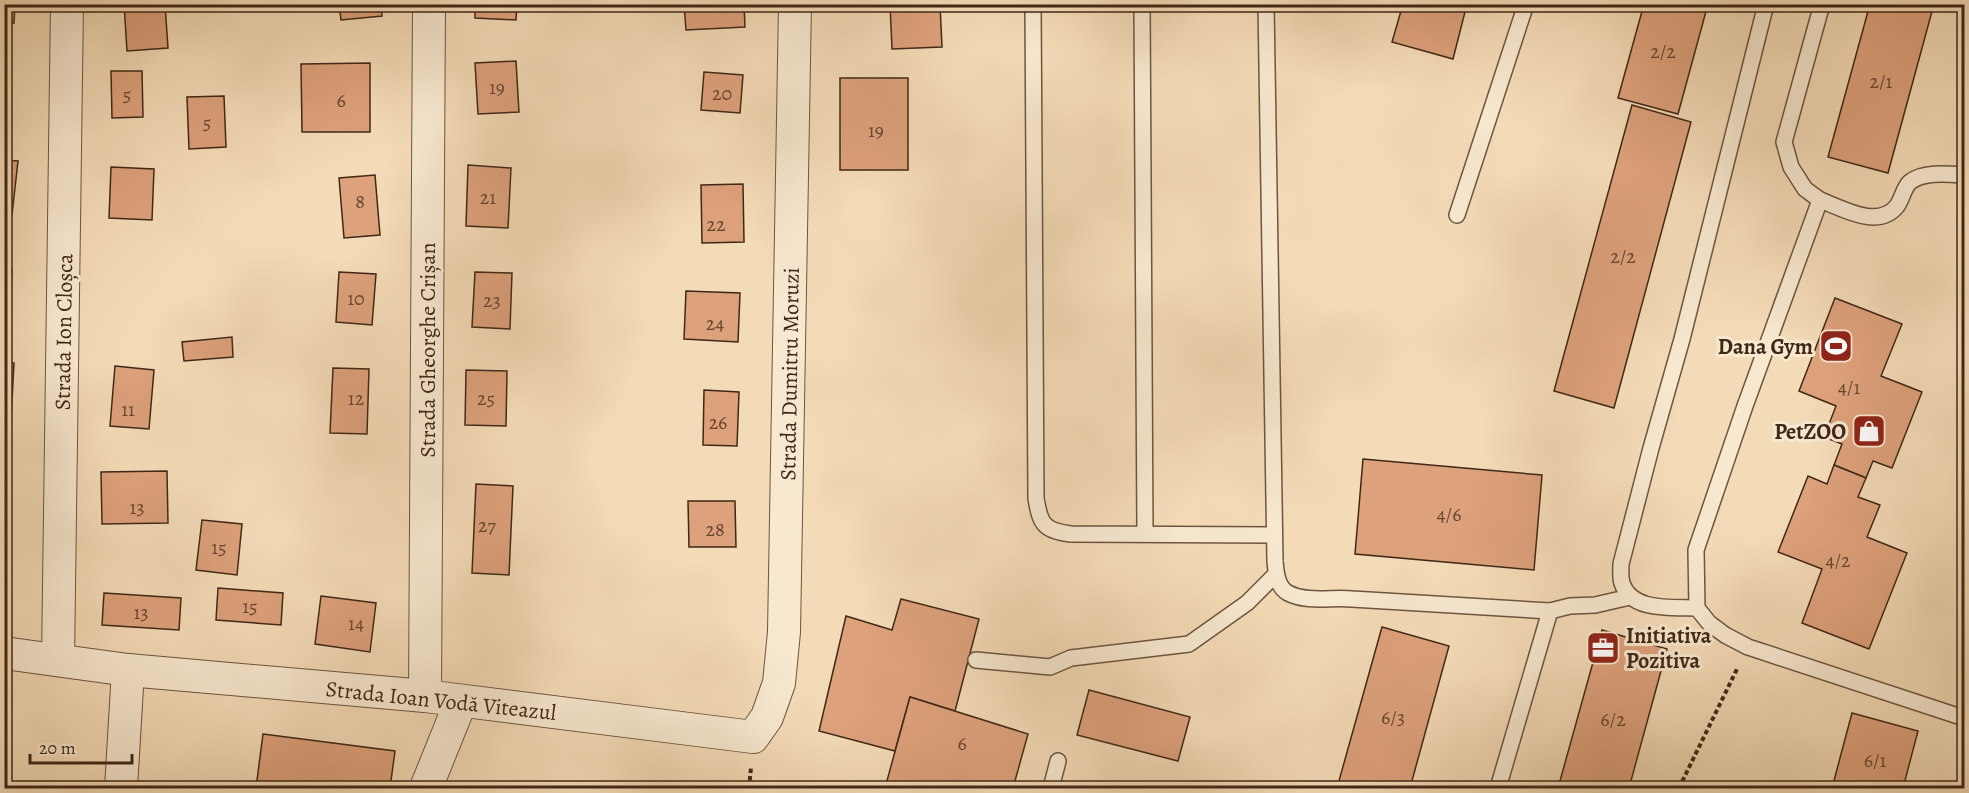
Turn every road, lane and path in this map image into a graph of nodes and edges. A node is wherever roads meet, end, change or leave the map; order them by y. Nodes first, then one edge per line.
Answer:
1 (67, 4) edge
2 (429, 4) edge
3 (795, 4) edge
4 (1033, 4) edge
5 (1142, 4) edge
6 (1266, 4) edge
7 (1526, 4) edge
8 (1766, 4) edge
9 (1822, 4) edge
10 (1965, 175) edge
11 (1820, 200) junction
12 (1457, 215) dead end
13 (1145, 534) junction
14 (1274, 535) junction
15 (1276, 574) junction
16 (1630, 597) junction
17 (1697, 608) junction
18 (1550, 611) junction
19 (1748, 647) junction
20 (4, 653) edge
21 (58, 660) junction
22 (976, 660) dead end
23 (128, 670) junction
24 (425, 696) junction
25 (461, 701) junction
26 (1965, 718) edge
27 (753, 737) joint
28 (1058, 761) dead end
29 (121, 789) edge
30 (426, 789) edge
31 (1051, 789) edge
32 (1498, 789) edge
33 (1679, 789) edge

1 - 21 street, Strada Ion Cloșca
2 - 24 street, Strada Gheorghe Crișan
3 - 27 street, Strada Dumitru Moruzi
4 - 13 lane
5 - 13 lane
6 - 14 lane
7 - 12 lane
8 - 16 lane
9 - 11 lane
10 - 11 lane
11 - 17 lane
13 - 14 lane
14 - 15 lane
15 - 18 lane
15 - 22 lane
16 - 17 lane
16 - 18 lane
17 - 19 lane
18 - 32 lane
19 - 26 lane
19 - 33 path
20 - 21 street, Strada Ioan Vodă Viteazul
21 - 23 street, Strada Ioan Vodă Viteazul
23 - 24 street, Strada Ioan Vodă Viteazul
23 - 29 street
24 - 25 street, Strada Ioan Vodă Viteazul
25 - 27 street, Strada Ioan Vodă Viteazul
25 - 30 street
28 - 31 lane

